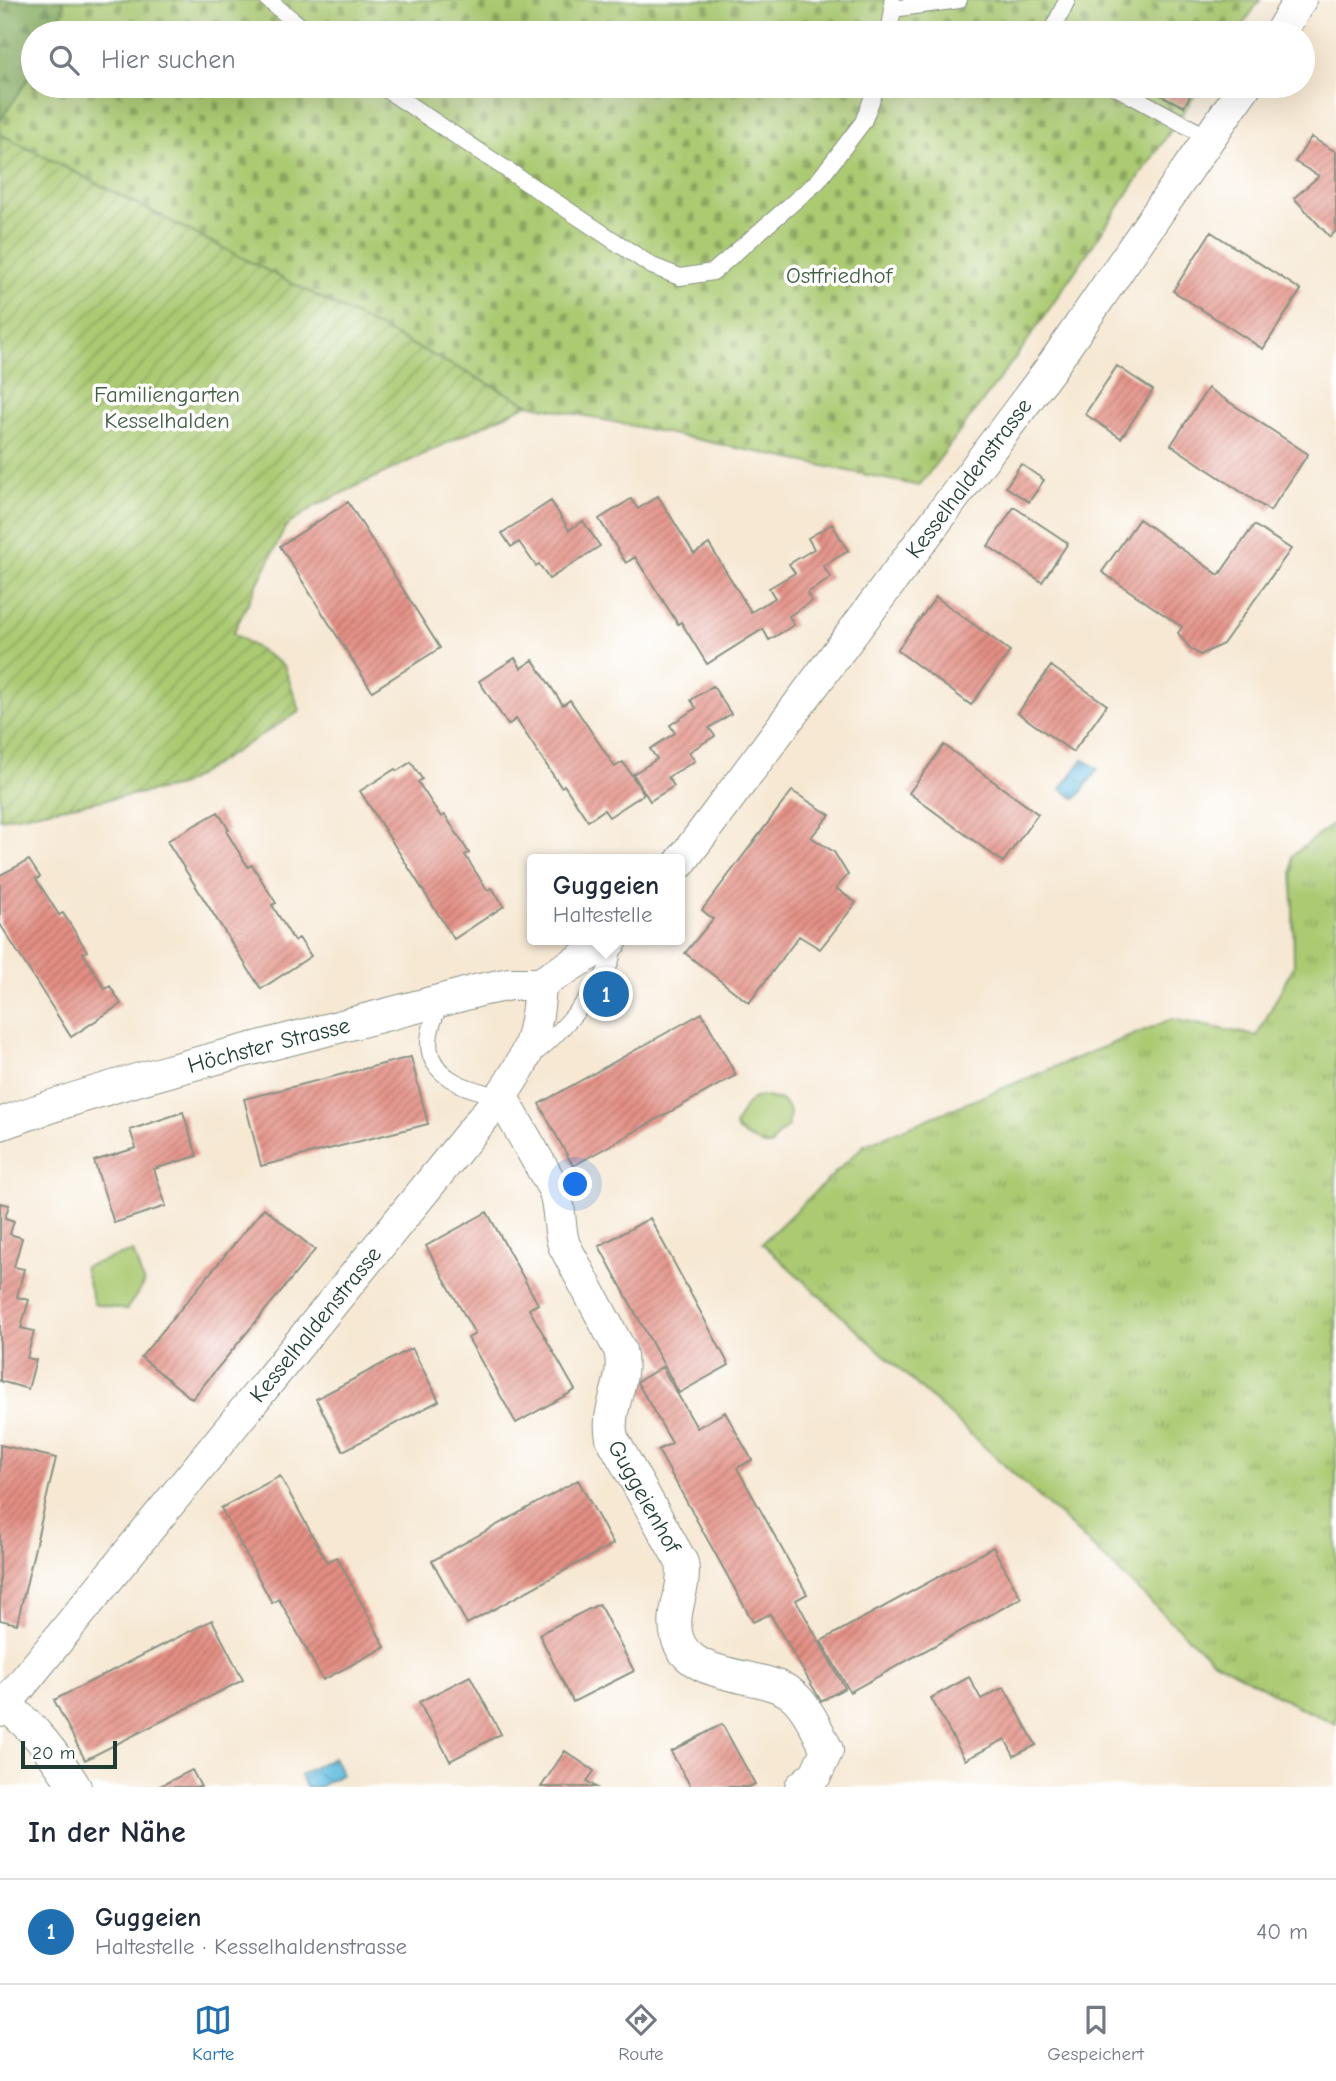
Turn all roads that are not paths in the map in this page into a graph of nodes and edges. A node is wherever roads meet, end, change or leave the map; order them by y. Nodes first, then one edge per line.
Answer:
1 (268, 0) edge
2 (959, 0) edge
3 (1067, 0) edge
4 (1300, 0) edge
5 (892, 5) edge
6 (294, 21) edge
7 (1057, 21) edge
8 (1287, 21) edge
9 (399, 98) edge
10 (872, 98) edge
11 (1136, 98) edge
12 (1237, 98) edge
13 (1209, 138) junction
14 (685, 856) edge
15 (605, 945) edge
16 (612, 945) edge
17 (540, 984) junction
18 (441, 1001) junction
19 (525, 1059) junction
20 (501, 1096) junction
21 (0, 1124) edge
22 (3, 1708) edge
23 (75, 1787) edge
24 (801, 1787) edge

1 - 6 lane
2 - 5 lane
3 - 7 lane
4 - 8 street
9 - 10 lane
11 - 13 lane
12 - 13 street, Kesselhaldenstrasse
13 - 14 street, Kesselhaldenstrasse
15 - 17 street
16 - 19 lane
17 - 18 street, Höchster Strasse
17 - 19 street, Kesselhaldenstrasse
18 - 20 lane
18 - 21 street, Höchster Strasse
19 - 20 street, Kesselhaldenstrasse
20 - 22 street, Kesselhaldenstrasse
20 - 24 street, Guggeienhof
22 - 23 street

